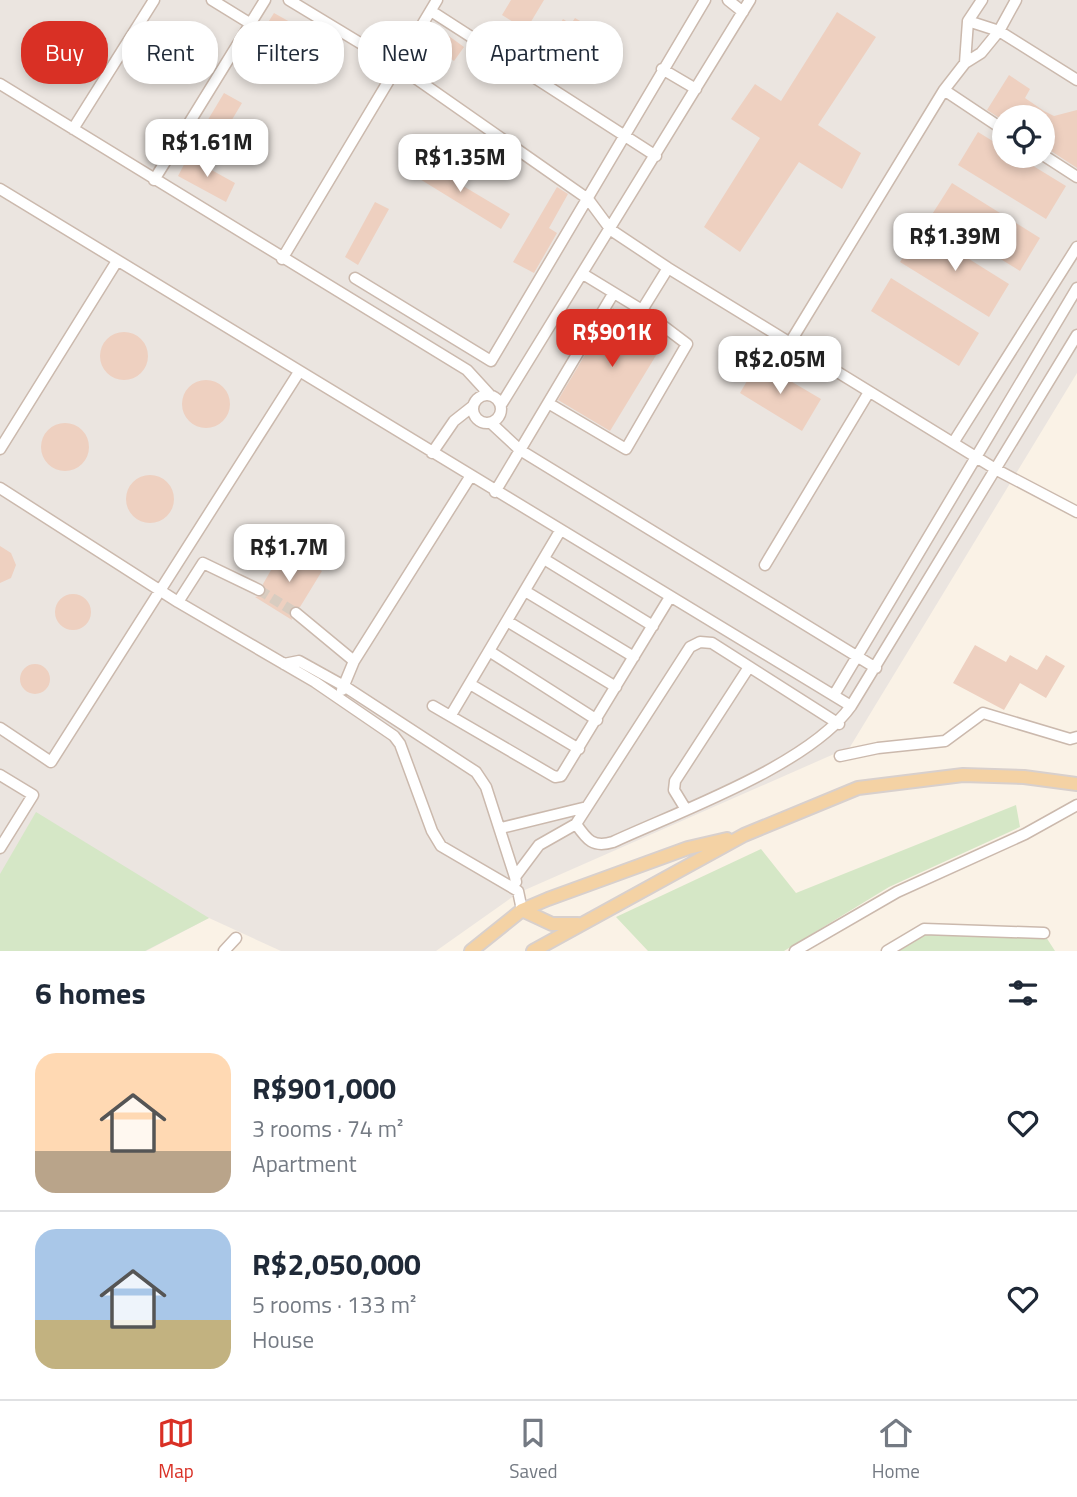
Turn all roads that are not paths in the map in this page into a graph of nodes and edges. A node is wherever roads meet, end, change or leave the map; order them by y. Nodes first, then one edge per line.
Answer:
1 (154, 0) edge
2 (212, 0) edge
3 (265, 0) edge
4 (289, 0) edge
5 (437, 0) edge
6 (705, 0) edge
7 (728, 0) edge
8 (750, 0) edge
9 (982, 0) edge
10 (1016, 0) edge
11 (431, 11) junction
12 (743, 12) junction
13 (246, 21) edge
14 (253, 21) edge
15 (425, 21) edge
16 (968, 21) junction
17 (999, 31) junction
18 (358, 42) edge
19 (966, 46) junction
20 (981, 52) junction
21 (232, 55) edge
22 (965, 63) junction
23 (662, 69) junction
24 (1077, 80) edge
25 (0, 84) edge
26 (387, 84) edge
27 (424, 84) edge
28 (696, 89) junction
29 (944, 90) junction
30 (992, 122) edge
31 (73, 130) junction
32 (623, 136) junction
33 (656, 156) junction
34 (1055, 163) edge
35 (1077, 177) edge
36 (154, 180) junction
37 (0, 189) edge
38 (588, 199) junction
39 (611, 230) junction
40 (1077, 247) edge
41 (282, 259) junction
42 (117, 261) junction
43 (668, 268) junction
44 (583, 274) junction
45 (355, 278) dead end
46 (1077, 288) edge
47 (613, 294) junction
48 (642, 310) junction
49 (1077, 335) edge
50 (790, 341) junction
51 (299, 372) junction
52 (869, 391) junction
53 (489, 394) junction
54 (548, 403) junction
55 (501, 405) junction
56 (473, 407) junction
57 (491, 423) junction
58 (953, 443) junction
59 (0, 449) edge
60 (520, 450) junction
61 (432, 453) junction
62 (975, 456) junction
63 (997, 470) junction
64 (470, 477) junction
65 (0, 488) edge
66 (495, 492) junction
67 (1077, 512) edge
68 (560, 531) junction
69 (544, 559) junction
70 (765, 565) dead end
71 (163, 590) junction
72 (259, 590) tunnel mouth
73 (525, 591) junction
74 (670, 597) junction
75 (178, 603) junction
76 (296, 614) tunnel mouth
77 (507, 621) junction
78 (653, 626) junction
79 (489, 651) junction
80 (635, 657) junction
81 (858, 657) junction
82 (354, 661) junction
83 (284, 664) junction
84 (749, 667) junction
85 (876, 668) junction
86 (470, 684) junction
87 (344, 685) junction
88 (616, 687) junction
89 (834, 695) junction
90 (339, 698) junction
91 (433, 706) dead end
92 (851, 706) junction
93 (452, 715) junction
94 (597, 720) junction
95 (839, 724) junction
96 (0, 728) edge
97 (1077, 737) edge
98 (579, 749) junction
99 (840, 757) dead end
100 (0, 775) edge
101 (1077, 784) edge
102 (1077, 805) edge
103 (587, 807) junction
104 (685, 808) junction
105 (576, 824) junction
106 (501, 828) junction
107 (744, 835) junction
108 (0, 848) edge
109 (515, 877) junction
110 (518, 891) junction
111 (548, 899) junction
112 (522, 910) junction
113 (587, 922) junction
114 (552, 924) junction
115 (1044, 933) dead end
116 (236, 937) dead end
117 (224, 951) edge
118 (471, 951) edge
119 (533, 951) edge
120 (794, 951) edge
121 (887, 951) edge

1 - 31 street
2 - 13 street
3 - 14 street
4 - 18 street
5 - 11 street
6 - 23 street
7 - 12 street
8 - 12 street
9 - 16 street
10 - 17 street
11 - 15 street
11 - 32 street
12 - 28 street
16 - 17 street
16 - 19 street
17 - 20 street
17 - 24 street
19 - 20 street
19 - 22 street
20 - 22 street
21 - 36 street
22 - 29 street
23 - 28 street
23 - 32 street
25 - 31 street
26 - 41 street
27 - 38 street
28 - 33 street
29 - 30 street
29 - 50 street
31 - 36 street
32 - 33 street
32 - 38 street
33 - 39 street
34 - 35 street
36 - 41 street
37 - 42 street
38 - 39 street
38 - 45 street
39 - 43 street
39 - 44 street
40 - 58 street
41 - 53 street
42 - 51 street
42 - 59 street
43 - 48 street
43 - 50 street
44 - 47 street
44 - 55 street
46 - 62 street
47 - 48 street
47 - 54 street
48 - 54 street
49 - 63 street
50 - 52 street
51 - 61 street
51 - 71 street
52 - 58 street
52 - 70 street
53 - 55 street
53 - 56 street
54 - 60 street
55 - 57 street
56 - 57 street
56 - 61 street
57 - 60 street
58 - 62 street
60 - 66 street
60 - 81 street
61 - 64 street
62 - 63 street
62 - 81 street
63 - 67 street
63 - 85 street
64 - 66 street
64 - 82 street
65 - 71 street
66 - 68 street
68 - 69 street
68 - 74 street
69 - 73 street
69 - 78 street
71 - 75 street
71 - 96 street
72 - 75 street
73 - 77 street
73 - 80 street
74 - 78 street
74 - 89 street
75 - 83 street
76 - 82 street
77 - 79 street
77 - 88 street
78 - 80 street
79 - 86 street
79 - 94 street
80 - 88 street
81 - 85 street
81 - 89 street
82 - 87 street
83 - 87 street
83 - 90 street
84 - 95 street
84 - 103 street
84 - 104 street
85 - 92 street
86 - 93 street
86 - 98 street
87 - 90 street
87 - 106 street
88 - 94 street
89 - 92 street
90 - 110 street
91 - 93 street
92 - 95 street
93 - 98 street
94 - 98 street
95 - 104 street
97 - 99 street
100 - 108 street
101 - 107 main road
102 - 120 street
103 - 105 street
103 - 106 street
104 - 105 street
105 - 109 street
106 - 109 street
107 - 111 main road
107 - 113 main road
109 - 110 street
110 - 112 street
111 - 112 main road
111 - 114 main road
112 - 114 main road
112 - 118 main road
113 - 114 main road
113 - 119 main road
115 - 121 street
116 - 117 street

